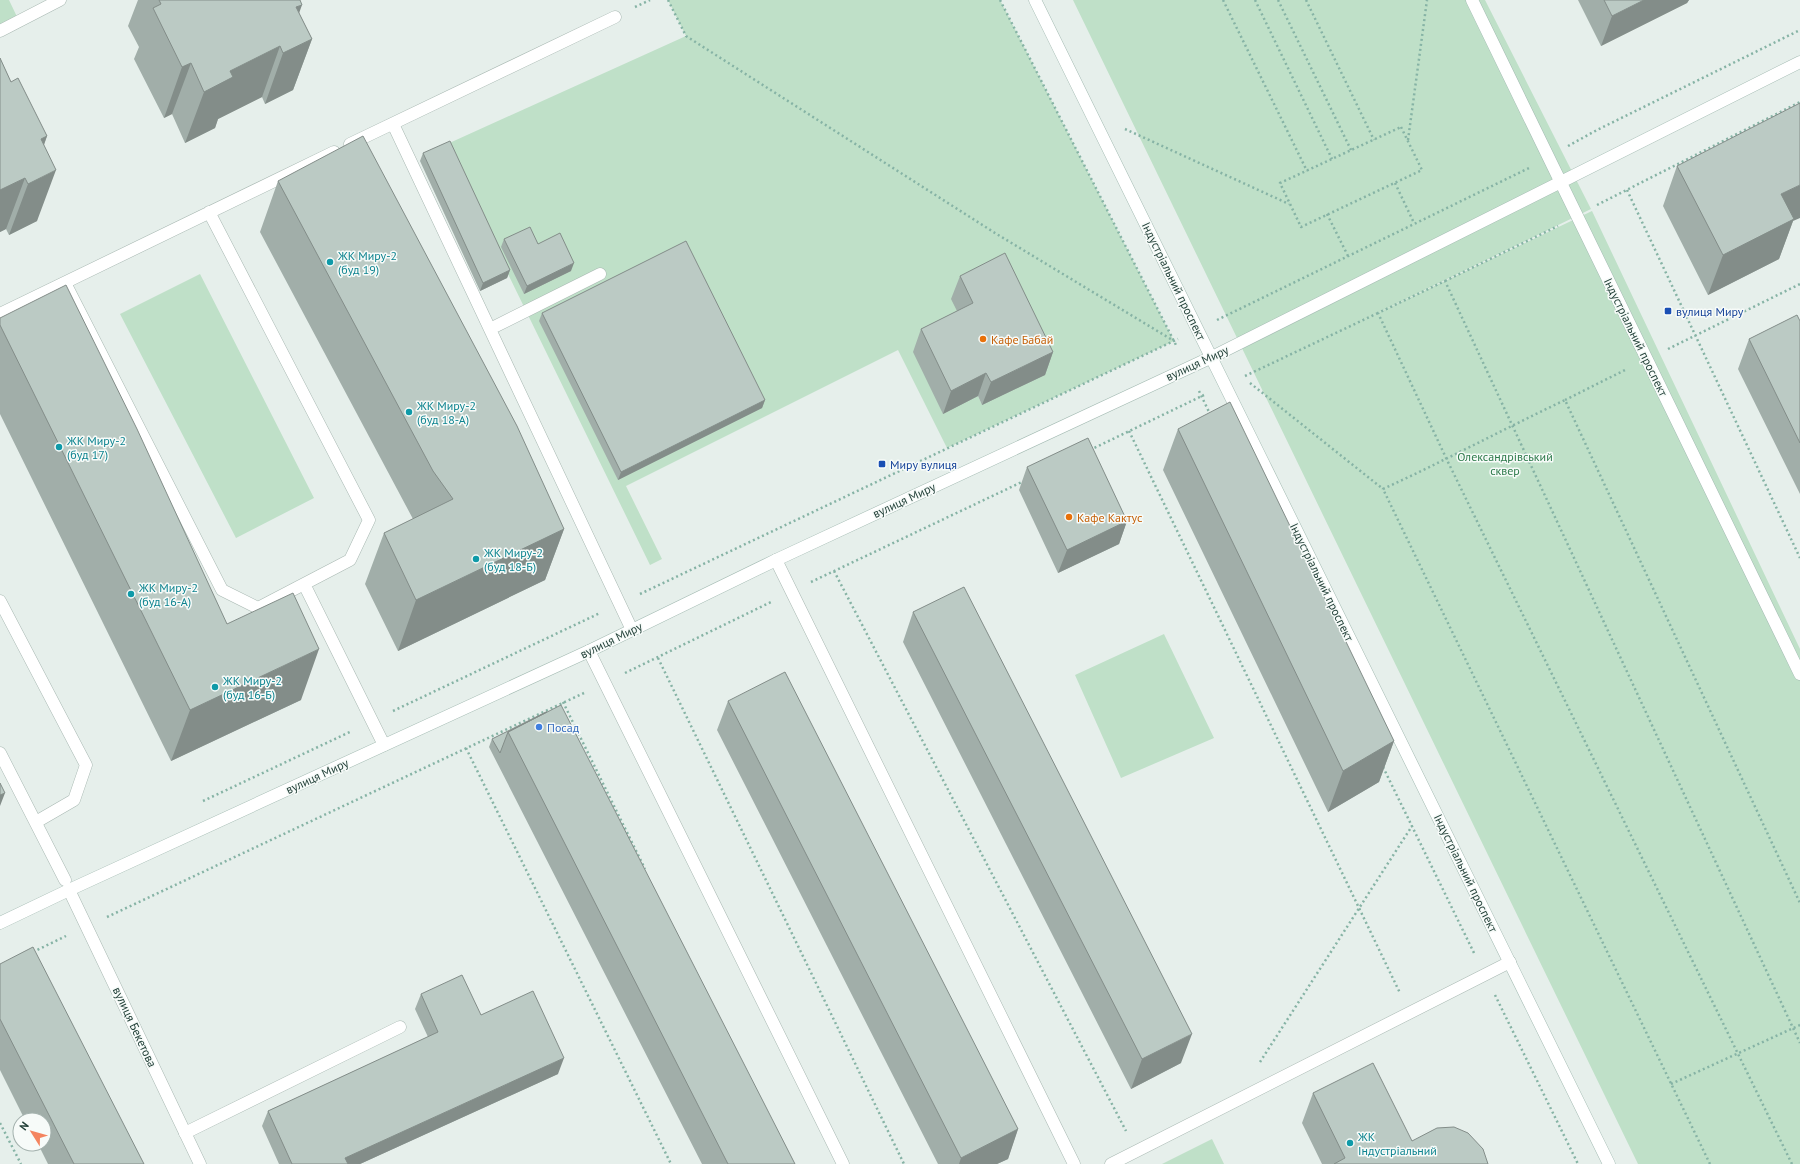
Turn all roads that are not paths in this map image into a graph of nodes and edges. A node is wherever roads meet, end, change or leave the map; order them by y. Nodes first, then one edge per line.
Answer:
1 (60, 0) edge
2 (1035, 0) edge
3 (1472, 0) edge
4 (615, 17) dead end
5 (0, 31) edge
6 (1800, 62) edge
7 (393, 124) junction
8 (1561, 181) junction
9 (209, 212) junction
10 (600, 274) dead end
11 (65, 283) junction
12 (0, 314) edge
13 (490, 329) junction
14 (1212, 357) junction
15 (776, 560) junction
16 (304, 584) junction
17 (0, 601) edge
18 (632, 630) junction
19 (589, 651) junction
20 (1797, 661) edge
21 (1800, 674) edge
22 (384, 745) junction
23 (0, 753) edge
24 (36, 822) junction
25 (69, 890) junction
26 (0, 923) edge
27 (1510, 962) junction
28 (400, 1028) dead end
29 (185, 1133) junction
30 (200, 1164) edge
31 (844, 1164) edge
32 (1074, 1164) edge
33 (1111, 1164) edge
34 (1609, 1164) edge

1 - 5 street
2 - 14 street, Індустріальний проспект
3 - 8 street, Індустріальний проспект
4 - 7 street
6 - 8 street, вулиця Миру
7 - 9 street
7 - 13 street
8 - 14 street, вулиця Миру
8 - 20 street, Індустріальний проспект
9 - 11 street
9 - 16 street
10 - 13 street
11 - 12 street
11 - 16 street
13 - 18 street
14 - 15 street, вулиця Миру
14 - 27 street, Індустріальний проспект
15 - 18 street, вулиця Миру
15 - 32 street
16 - 22 street
17 - 24 street
18 - 19 street, вулиця Миру
19 - 22 street, вулиця Миру
19 - 31 street
20 - 21 street, Індустріальний проспект
22 - 25 street, вулиця Миру
23 - 24 street, вулиця Бекетова
24 - 25 street, вулиця Бекетова
25 - 26 street, вулиця Миру
25 - 29 street, вулиця Бекетова
27 - 33 street
27 - 34 street, Індустріальний проспект
28 - 29 street
29 - 30 street, вулиця Бекетова

